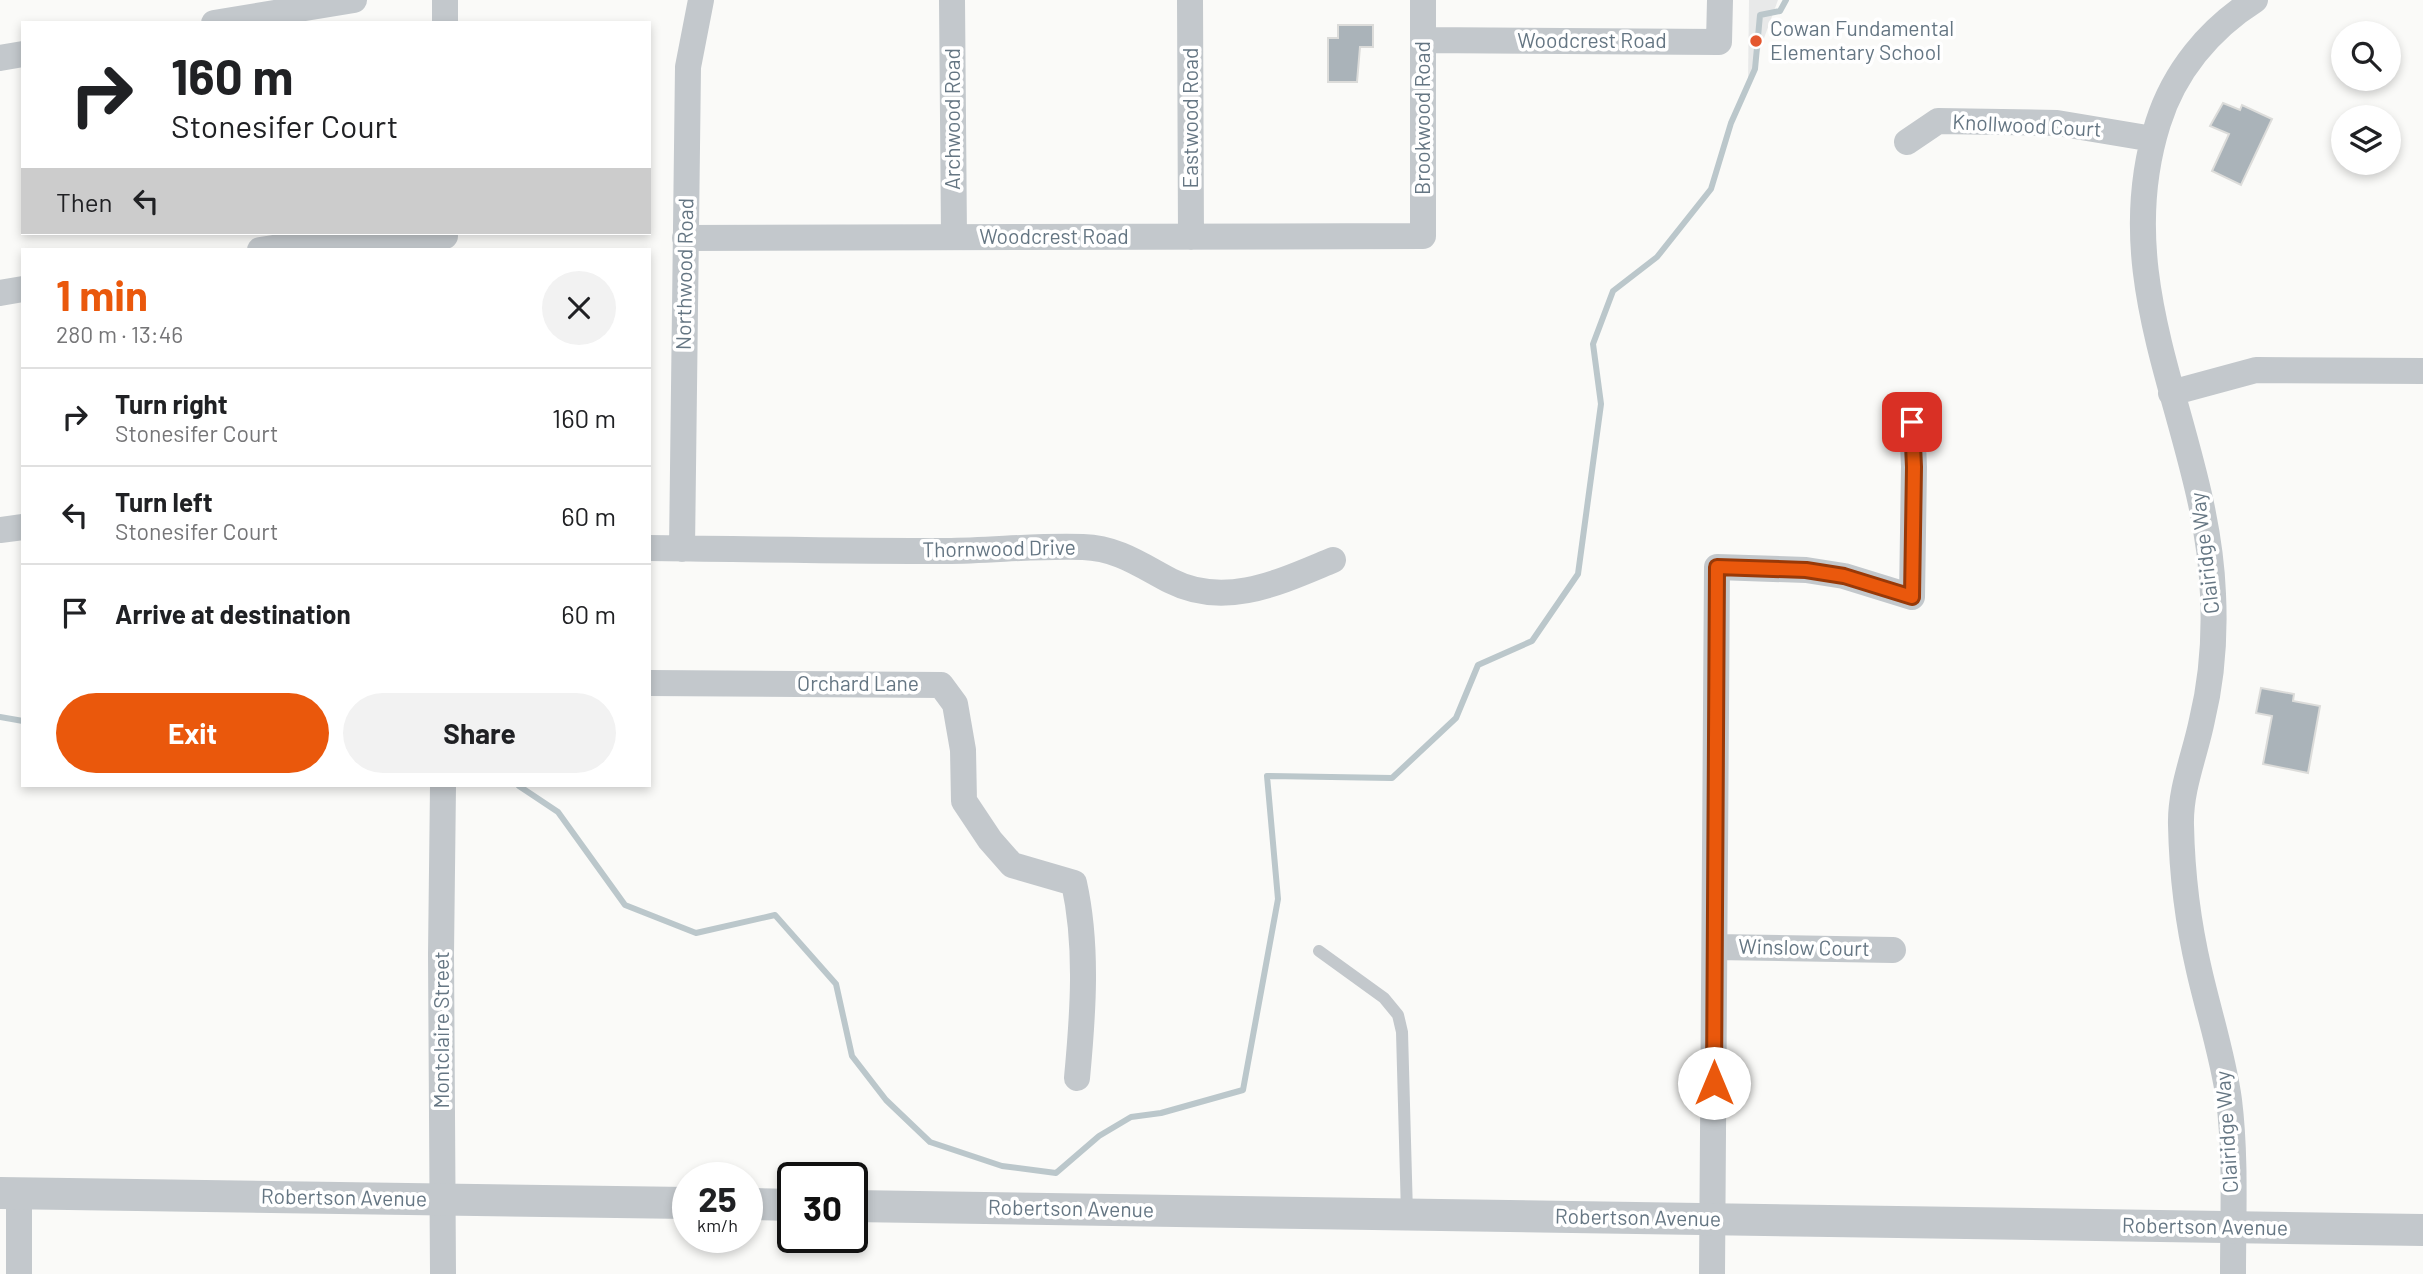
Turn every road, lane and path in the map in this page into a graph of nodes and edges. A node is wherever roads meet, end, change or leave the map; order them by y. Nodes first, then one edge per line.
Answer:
1 (354, 0) edge
2 (445, 0) edge
3 (701, 0) edge
4 (952, 0) edge
5 (1190, 0) edge
6 (1423, 0) edge
7 (1720, 0) edge
8 (2255, 0) edge
9 (226, 21) edge
10 (445, 21) edge
11 (1423, 40) junction
12 (21, 54) edge
13 (0, 58) edge
14 (2153, 139) junction
15 (1907, 142) dead end
16 (1423, 236) joint
17 (954, 237) junction
18 (1191, 237) junction
19 (685, 239) junction
20 (445, 240) edge
21 (273, 248) edge
22 (21, 289) edge
23 (0, 293) edge
24 (2423, 371) edge
25 (2171, 393) junction
26 (1912, 422) dead end
27 (21, 527) edge
28 (0, 530) edge
29 (651, 548) edge
30 (682, 549) junction
31 (1334, 560) dead end
32 (651, 683) edge
33 (443, 787) edge
34 (1715, 947) junction
35 (1893, 950) dead end
36 (1319, 951) dead end
37 (1077, 1078) dead end
38 (10, 1193) edge
39 (443, 1200) junction
40 (672, 1203) edge
41 (868, 1206) edge
42 (1407, 1214) junction
43 (1713, 1219) junction
44 (2233, 1227) junction
45 (2423, 1230) edge
46 (19, 1274) edge
47 (443, 1274) edge
48 (1712, 1274) edge
49 (2233, 1274) edge

1 - 9 street
2 - 10 street
3 - 19 street, Northwood Road
4 - 17 street, Archwood Road
5 - 18 street, Eastwood Road
6 - 11 street, Brookwood Road
7 - 11 street, Woodcrest Road
8 - 14 street, Clairidge Way
11 - 16 street, Brookwood Road
12 - 13 street
14 - 15 street, Knollwood Court
14 - 25 street, Clairidge Way
16 - 18 street, Woodcrest Road
17 - 18 street, Woodcrest Road
17 - 19 street, Woodcrest Road
19 - 30 street, Northwood Road
20 - 21 street
22 - 23 street
24 - 25 street
25 - 44 street, Clairidge Way
26 - 34 street
27 - 28 street
29 - 30 street, Thornwood Drive
30 - 31 street, Thornwood Drive
32 - 37 street, Orchard Lane
33 - 39 street, Montclaire Street
34 - 35 street, Winslow Court
34 - 43 street
36 - 42 lane
38 - 39 street, Robertson Avenue
38 - 46 street
39 - 40 street, Robertson Avenue
39 - 47 street, Montclaire Street
41 - 42 street, Robertson Avenue
42 - 43 street, Robertson Avenue
43 - 44 street, Robertson Avenue
43 - 48 street
44 - 45 street, Robertson Avenue
44 - 49 street, Clairidge Way

